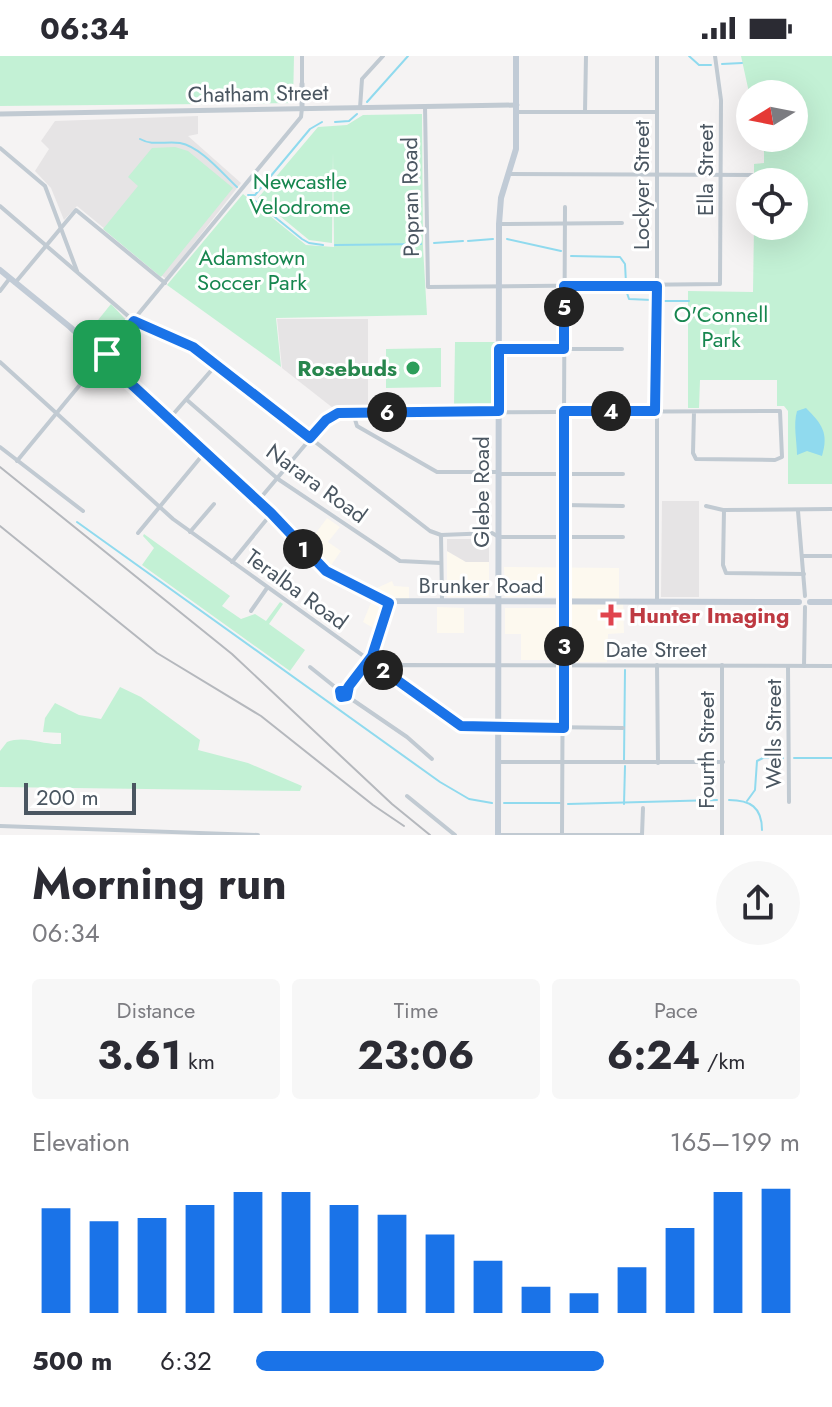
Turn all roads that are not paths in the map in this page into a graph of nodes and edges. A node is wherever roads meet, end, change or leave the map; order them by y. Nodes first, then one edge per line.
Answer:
1 (302, 56) edge
2 (383, 56) edge
3 (516, 56) edge
4 (586, 56) edge
5 (657, 56) edge
6 (715, 56) edge
7 (302, 84) joint
8 (425, 106) junction
9 (302, 108) junction
10 (360, 108) junction
11 (517, 109) junction
12 (585, 112) junction
13 (657, 112) junction
14 (0, 114) edge
15 (0, 148) edge
16 (509, 174) junction
17 (656, 176) junction
18 (720, 176) junction
19 (736, 176) edge
20 (0, 206) edge
21 (565, 207) dead end
22 (565, 223) junction
23 (622, 223) dead end
24 (499, 224) junction
25 (61, 226) junction
26 (46, 245) junction
27 (0, 270) edge
28 (77, 271) junction
29 (13, 280) junction
30 (165, 283) junction
31 (499, 286) junction
32 (564, 286) junction
33 (657, 286) junction
34 (0, 291) edge
35 (134, 321) junction
36 (499, 349) junction
37 (564, 349) junction
38 (622, 349) dead end
39 (103, 358) junction
40 (0, 362) edge
41 (216, 365) junction
42 (187, 400) junction
43 (499, 411) junction
44 (564, 411) junction
45 (655, 411) junction
46 (694, 412) junction
47 (353, 413) junction
48 (57, 414) junction
49 (169, 419) junction
50 (310, 438) junction
51 (0, 447) edge
52 (205, 452) junction
53 (17, 461) junction
54 (499, 473) junction
55 (564, 474) junction
56 (623, 474) dead end
57 (278, 479) junction
58 (258, 501) junction
59 (214, 504) dead end
60 (564, 505) junction
61 (623, 506) dead end
62 (706, 506) dead end
63 (159, 507) junction
64 (832, 509) edge
65 (724, 510) junction
66 (798, 510) junction
67 (83, 511) dead end
68 (271, 513) junction
69 (190, 532) junction
70 (138, 533) dead end
71 (441, 535) junction
72 (499, 537) junction
73 (564, 537) junction
74 (623, 537) dead end
75 (802, 556) junction
76 (831, 556) edge
77 (232, 562) junction
78 (441, 563) junction
79 (804, 574) junction
80 (267, 588) junction
81 (565, 602) junction
82 (805, 602) junction
83 (832, 602) edge
84 (389, 603) junction
85 (442, 603) junction
86 (499, 603) junction
87 (657, 603) junction
88 (251, 611) dead end
89 (369, 660) junction
90 (498, 665) junction
91 (564, 665) junction
92 (657, 665) junction
93 (722, 665) junction
94 (788, 666) junction
95 (804, 666) junction
96 (832, 666) edge
97 (310, 667) dead end
98 (388, 673) junction
99 (344, 692) junction
100 (498, 728) junction
101 (564, 728) junction
102 (623, 728) dead end
103 (432, 759) dead end
104 (498, 762) junction
105 (564, 762) junction
106 (723, 762) junction
107 (658, 763) junction
108 (407, 796) dead end
109 (789, 802) dead end
110 (643, 808) dead end
111 (0, 826) edge
112 (562, 834) edge
113 (258, 835) edge
114 (455, 835) edge
115 (498, 835) edge
116 (641, 835) edge
117 (722, 835) edge

1 - 7 street
2 - 10 street
3 - 11 main road, Glebe Road
4 - 12 street
5 - 13 street, Lockyer Street
6 - 18 street, Ella Street
7 - 9 street
8 - 10 street, Chatham Street
8 - 11 street, Chatham Street
8 - 31 street, Popran Road
9 - 10 street, Chatham Street
9 - 14 street, Chatham Street
9 - 30 street
11 - 12 street
11 - 16 main road, Glebe Road
12 - 13 street
13 - 17 street, Lockyer Street
15 - 25 street
16 - 17 street
16 - 24 main road, Glebe Road
17 - 18 street
17 - 33 street, Lockyer Street
18 - 19 street
18 - 33 street, Ella Street
20 - 26 street
21 - 22 street
22 - 23 street
22 - 24 street
22 - 32 street
24 - 31 main road, Glebe Road
25 - 26 street
25 - 28 street
25 - 30 street
26 - 28 street
26 - 29 street
27 - 29 main road, Brunker Road
28 - 35 street
29 - 34 street
29 - 39 main road, Brunker Road
30 - 35 street
31 - 32 street
31 - 36 main road, Glebe Road
32 - 33 street
32 - 37 street
33 - 45 street, Lockyer Street
35 - 39 street
35 - 41 street
36 - 37 street
36 - 43 main road, Glebe Road
37 - 38 street
37 - 44 street
39 - 48 street
39 - 49 main road, Brunker Road
40 - 48 street, Teralba Road
41 - 42 street
41 - 50 street
42 - 49 street
42 - 57 street, Narara Road
43 - 44 street
43 - 47 street
43 - 54 main road, Glebe Road
44 - 45 street
44 - 55 street
45 - 46 street
45 - 87 street, Lockyer Street
46 - 46 street
47 - 50 street
47 - 54 street
48 - 53 street
48 - 63 street, Teralba Road
49 - 52 main road, Brunker Road
50 - 57 street
50 - 71 street
51 - 53 street
52 - 58 main road, Brunker Road
52 - 63 street
53 - 67 street
54 - 55 street
54 - 72 main road, Glebe Road
55 - 56 street
55 - 60 street
57 - 58 street
57 - 78 street, Narara Road
58 - 68 main road, Brunker Road
59 - 69 street
60 - 61 street
60 - 73 street
62 - 65 street
63 - 69 street, Teralba Road
63 - 70 street
64 - 66 street
65 - 66 street
65 - 79 street
66 - 75 street
68 - 77 street
68 - 84 main road, Brunker Road
69 - 77 street, Teralba Road
71 - 72 street
71 - 78 street
72 - 73 street
72 - 86 main road, Glebe Road
73 - 74 street
73 - 81 street
75 - 76 street
75 - 79 street
77 - 80 street, Teralba Road
78 - 85 street
79 - 82 street
80 - 88 street
80 - 89 street, Teralba Road
81 - 86 main road, Brunker Road
81 - 87 main road, Brunker Road
81 - 91 street
82 - 83 main road, Brunker Road
82 - 87 main road, Brunker Road
82 - 95 street
84 - 85 main road, Brunker Road
84 - 89 street
85 - 86 main road, Brunker Road
86 - 90 main road, Glebe Road
89 - 98 street, Teralba Road
89 - 99 street
90 - 91 street, Date Street
90 - 98 street, Date Street
90 - 100 main road, Glebe Road
91 - 92 street, Date Street
91 - 101 street
92 - 93 street, Date Street
92 - 107 street
93 - 94 street, Date Street
93 - 106 street, Fourth Street
94 - 95 street, Date Street
94 - 109 street, Wells Street
95 - 96 street, Date Street
97 - 99 street
98 - 100 street, Teralba Road
99 - 103 street
100 - 101 street, Teralba Road
100 - 104 main road, Glebe Road
101 - 102 street, Teralba Road
101 - 105 street
104 - 105 street
104 - 115 main road, Glebe Road
105 - 107 street
105 - 112 street
106 - 107 street
106 - 117 street, Fourth Street
108 - 114 street
110 - 116 street
111 - 113 street
112 - 115 street
112 - 116 street

